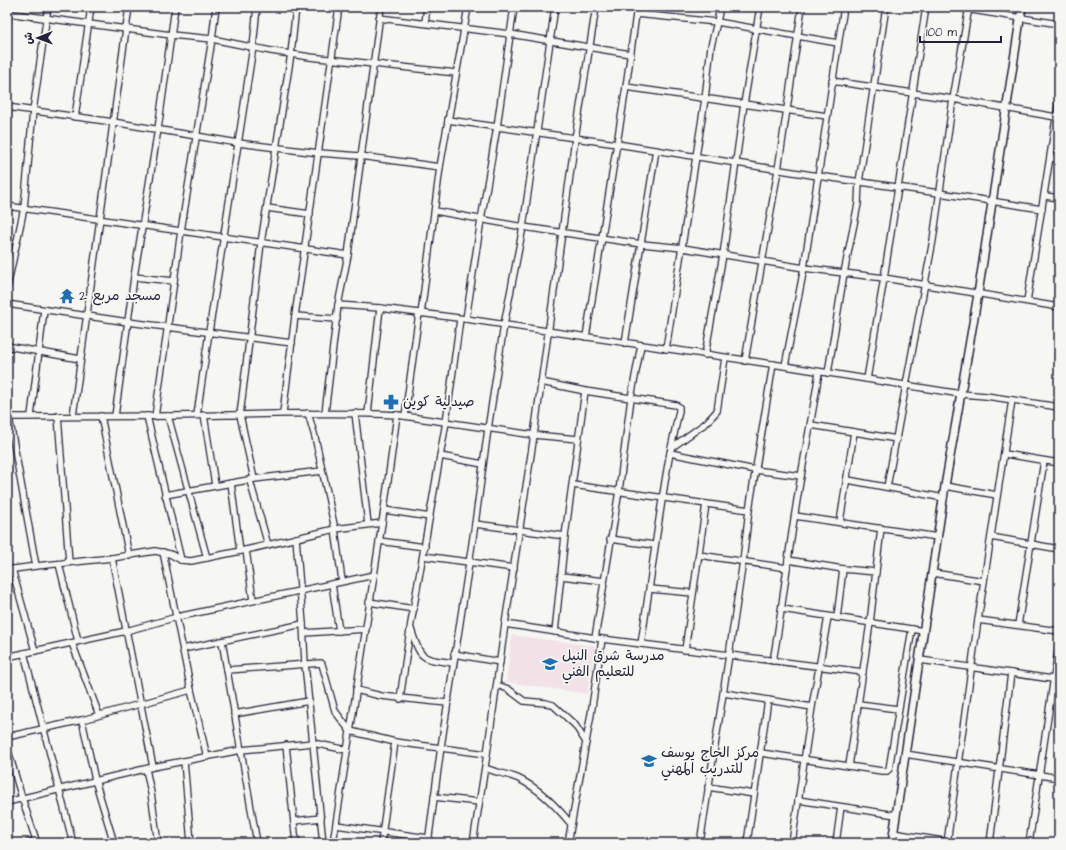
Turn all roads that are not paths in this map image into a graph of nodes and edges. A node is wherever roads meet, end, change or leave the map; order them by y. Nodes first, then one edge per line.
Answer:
1 (48, 7) edge
2 (91, 7) edge
3 (129, 7) edge
4 (175, 7) edge
5 (216, 7) edge
6 (257, 7) edge
7 (296, 7) edge
8 (339, 7) edge
9 (381, 7) edge
10 (427, 7) edge
11 (468, 7) edge
12 (514, 7) edge
13 (555, 7) edge
14 (596, 7) edge
15 (637, 7) edge
16 (720, 7) edge
17 (760, 7) edge
18 (802, 7) edge
19 (844, 7) edge
20 (886, 7) edge
21 (926, 7) edge
22 (953, 7) edge
23 (1022, 7) edge
24 (968, 8) edge
25 (8, 11) edge
26 (636, 14) junction
27 (46, 18) junction
28 (379, 18) junction
29 (1020, 18) junction
30 (717, 22) junction
31 (425, 23) junction
32 (89, 24) junction
33 (1059, 24) edge
34 (7, 25) edge
35 (465, 28) junction
36 (125, 29) junction
37 (756, 29) junction
38 (510, 34) junction
39 (171, 35) junction
40 (797, 36) junction
41 (212, 39) junction
42 (551, 41) junction
43 (838, 44) junction
44 (253, 47) junction
45 (590, 48) junction
46 (291, 54) junction
47 (630, 54) junction
48 (331, 59) junction
49 (373, 65) junction
50 (456, 73) junction
51 (832, 81) junction
52 (626, 87) junction
53 (873, 87) junction
54 (913, 93) junction
55 (705, 99) junction
56 (953, 99) junction
57 (1059, 100) edge
58 (744, 104) junction
59 (7, 107) edge
60 (1007, 109) junction
61 (33, 111) junction
62 (786, 111) junction
63 (75, 116) junction
64 (827, 116) junction
65 (1056, 117) junction
66 (448, 120) junction
67 (113, 122) junction
68 (498, 127) junction
69 (158, 129) junction
70 (537, 133) junction
71 (197, 136) junction
72 (575, 139) junction
73 (238, 142) junction
74 (616, 144) junction
75 (277, 148) junction
76 (656, 150) junction
77 (319, 153) junction
78 (360, 156) junction
79 (696, 157) junction
80 (1050, 158) junction
81 (1059, 159) edge
82 (737, 163) junction
83 (440, 167) junction
84 (778, 170) junction
85 (818, 176) junction
86 (859, 182) junction
87 (898, 188) junction
88 (939, 192) junction
89 (1045, 196) junction
90 (1059, 198) edge
91 (992, 201) junction
92 (7, 206) edge
93 (24, 208) junction
94 (267, 208) junction
95 (1042, 209) junction
96 (435, 211) junction
97 (310, 214) junction
98 (100, 219) junction
99 (481, 220) junction
100 (141, 225) junction
101 (523, 226) junction
102 (181, 231) junction
103 (562, 232) junction
104 (224, 238) junction
105 (603, 238) junction
106 (261, 243) junction
107 (642, 244) junction
108 (683, 248) junction
109 (305, 249) junction
110 (723, 255) junction
111 (348, 256) junction
112 (762, 262) junction
113 (804, 268) junction
114 (844, 273) junction
115 (134, 277) junction
116 (884, 278) junction
117 (174, 281) junction
118 (925, 285) junction
119 (7, 288) edge
120 (978, 294) junction
121 (1027, 302) junction
122 (7, 304) edge
123 (338, 305) junction
124 (1059, 307) edge
125 (380, 308) junction
126 (44, 310) junction
127 (420, 314) junction
128 (86, 316) junction
129 (295, 316) junction
130 (337, 319) junction
131 (463, 319) junction
132 (128, 322) junction
133 (504, 325) junction
134 (169, 326) junction
135 (548, 331) junction
136 (208, 332) junction
137 (250, 337) junction
138 (586, 337) junction
139 (292, 343) junction
140 (625, 343) junction
141 (641, 345) junction
142 (7, 346) edge
143 (666, 349) junction
144 (40, 352) junction
145 (705, 355) junction
146 (726, 358) junction
147 (80, 359) junction
148 (745, 361) junction
149 (773, 364) junction
150 (785, 366) junction
151 (819, 372) junction
152 (828, 373) junction
153 (867, 379) junction
154 (541, 382) junction
155 (907, 384) junction
156 (585, 391) junction
157 (961, 394) junction
158 (631, 398) junction
159 (1012, 400) junction
160 (1059, 407) edge
161 (325, 413) junction
162 (355, 413) junction
163 (368, 413) junction
164 (283, 414) junction
165 (308, 414) junction
166 (197, 415) junction
167 (204, 415) junction
168 (240, 415) junction
169 (397, 415) junction
170 (31, 416) junction
171 (58, 416) junction
172 (73, 416) junction
173 (101, 416) junction
174 (115, 416) junction
175 (147, 416) junction
176 (168, 416) junction
177 (405, 416) junction
178 (8, 417) edge
179 (155, 417) junction
180 (446, 422) junction
181 (811, 425) junction
182 (488, 428) junction
183 (854, 432) junction
184 (534, 436) junction
185 (578, 439) junction
186 (896, 439) junction
187 (671, 450) junction
188 (1004, 454) junction
189 (440, 456) junction
190 (1044, 460) junction
191 (1059, 463) edge
192 (483, 464) junction
193 (755, 470) junction
194 (322, 471) junction
195 (801, 476) junction
196 (252, 480) junction
197 (848, 480) junction
198 (231, 483) junction
199 (215, 485) junction
200 (573, 485) junction
201 (945, 486) junction
202 (887, 488) junction
203 (188, 490) junction
204 (619, 491) junction
205 (165, 495) junction
206 (997, 495) junction
207 (662, 497) junction
208 (944, 498) junction
209 (706, 504) junction
210 (384, 510) junction
211 (749, 510) junction
212 (430, 516) junction
213 (794, 516) junction
214 (382, 522) junction
215 (840, 522) junction
216 (368, 524) junction
217 (475, 524) junction
218 (881, 528) junction
219 (335, 529) junction
220 (520, 530) junction
221 (565, 536) junction
222 (991, 537) junction
223 (296, 538) junction
224 (938, 538) junction
225 (610, 539) junction
226 (379, 541) junction
227 (268, 545) junction
228 (654, 545) junction
229 (1031, 545) junction
230 (425, 547) junction
231 (1059, 549) edge
232 (243, 550) junction
233 (163, 552) junction
234 (699, 554) junction
235 (129, 556) junction
236 (423, 556) junction
237 (112, 558) junction
238 (207, 558) junction
239 (182, 560) junction
240 (788, 560) junction
241 (743, 561) junction
242 (69, 562) junction
243 (469, 563) junction
244 (59, 564) junction
245 (36, 566) junction
246 (514, 568) junction
247 (787, 568) junction
248 (843, 569) junction
249 (10, 570) edge
250 (876, 572) junction
251 (933, 573) junction
252 (374, 575) junction
253 (561, 576) junction
254 (342, 581) junction
255 (604, 581) junction
256 (984, 581) junction
257 (332, 584) junction
258 (650, 588) junction
259 (300, 591) junction
260 (692, 593) junction
261 (253, 600) junction
262 (369, 602) junction
263 (414, 609) junction
264 (782, 609) junction
265 (177, 617) junction
266 (828, 617) junction
267 (837, 618) junction
268 (978, 620) junction
269 (870, 623) junction
270 (303, 624) junction
271 (505, 624) junction
272 (1018, 625) junction
273 (410, 627) junction
274 (366, 629) junction
275 (912, 629) junction
276 (126, 631) junction
277 (339, 631) junction
278 (924, 631) junction
279 (1059, 631) edge
280 (555, 632) junction
281 (304, 633) junction
282 (595, 638) junction
283 (602, 639) junction
284 (222, 640) junction
285 (75, 642) junction
286 (641, 644) junction
287 (1059, 644) edge
288 (183, 649) junction
289 (685, 650) junction
290 (35, 651) junction
291 (24, 654) junction
292 (454, 654) junction
293 (729, 655) junction
294 (7, 657) edge
295 (920, 660) junction
296 (773, 661) junction
297 (500, 662) junction
298 (453, 663) junction
299 (304, 664) junction
300 (819, 667) junction
301 (972, 667) junction
302 (228, 670) junction
303 (863, 672) junction
304 (1011, 673) junction
305 (1056, 679) edge
306 (497, 685) junction
307 (191, 690) junction
308 (356, 690) junction
309 (724, 693) junction
310 (400, 698) junction
311 (768, 700) junction
312 (309, 701) junction
313 (447, 703) junction
314 (141, 704) junction
315 (859, 704) junction
316 (812, 707) junction
317 (898, 709) junction
318 (234, 714) junction
319 (99, 715) junction
320 (82, 720) junction
321 (43, 728) junction
322 (350, 731) junction
323 (7, 737) edge
324 (395, 742) junction
325 (586, 742) junction
326 (313, 743) junction
327 (286, 745) junction
328 (440, 747) junction
329 (7, 750) edge
330 (241, 750) junction
331 (347, 750) junction
332 (760, 752) junction
333 (487, 754) junction
334 (905, 754) junction
335 (207, 757) junction
336 (804, 760) junction
337 (184, 761) junction
338 (959, 762) junction
339 (849, 766) junction
340 (153, 767) junction
341 (485, 768) junction
342 (999, 768) junction
343 (146, 769) junction
344 (1039, 775) junction
345 (1059, 778) edge
346 (95, 780) junction
347 (708, 787) junction
348 (60, 788) junction
349 (754, 794) junction
350 (434, 797) junction
351 (22, 798) junction
352 (798, 800) junction
353 (7, 802) edge
354 (479, 802) junction
355 (841, 807) junction
356 (896, 815) junction
357 (321, 818) junction
358 (294, 821) junction
359 (336, 824) junction
360 (571, 824) junction
361 (383, 831) junction
362 (893, 833) junction
363 (428, 841) edge
364 (36, 842) edge
365 (947, 842) edge
366 (27, 843) edge
367 (74, 843) edge
368 (114, 843) edge
369 (158, 843) edge
370 (191, 843) edge
371 (257, 843) edge
372 (296, 843) edge
373 (323, 843) edge
374 (333, 843) edge
375 (381, 843) edge
376 (472, 843) edge
377 (568, 843) edge
378 (700, 843) edge
379 (747, 843) edge
380 (792, 843) edge
381 (836, 843) edge
382 (892, 843) edge
383 (955, 843) edge
384 (990, 843) edge
385 (1029, 843) edge

1 - 27 street
2 - 32 street
3 - 36 street
4 - 39 street
5 - 41 street
6 - 44 street
7 - 46 street
8 - 48 street
9 - 28 street
10 - 31 street
11 - 35 street
12 - 38 street
13 - 42 street
14 - 45 street
15 - 26 street
16 - 30 street
17 - 37 street
18 - 40 street
19 - 43 street
20 - 53 street
21 - 54 street
22 - 24 street
23 - 29 street
24 - 29 street
24 - 56 street
25 - 27 street
25 - 34 street
26 - 30 street
26 - 47 street
27 - 32 street
27 - 61 street
28 - 31 street
28 - 49 street
29 - 33 street
29 - 60 street
30 - 37 street
30 - 55 street
31 - 35 street
32 - 36 street
32 - 63 street
35 - 38 street
35 - 50 street
36 - 39 street
36 - 67 street
37 - 40 street
37 - 58 street
38 - 42 street
38 - 68 street
39 - 41 street
39 - 69 street
40 - 43 street
40 - 62 street
41 - 44 street
41 - 71 street
42 - 45 street
42 - 70 street
43 - 51 street
44 - 46 street
44 - 73 street
45 - 47 street
45 - 72 street
46 - 48 street
46 - 75 street
47 - 52 street
48 - 49 street
48 - 77 street
49 - 50 street
49 - 78 street
50 - 66 street
51 - 53 street
51 - 64 street
52 - 55 street
52 - 74 street
53 - 54 street
53 - 86 street
54 - 56 street
54 - 87 street
55 - 58 street
55 - 79 street
56 - 60 street
56 - 88 street
57 - 65 street
58 - 62 street
58 - 82 street
59 - 61 street
60 - 65 street
60 - 91 street
61 - 63 street
61 - 93 street
62 - 64 street
62 - 84 street
63 - 67 street
64 - 85 street
65 - 80 street
66 - 68 street
66 - 83 street
67 - 69 street
67 - 98 street
68 - 70 street
68 - 99 street
69 - 71 street
69 - 100 street
70 - 72 street
70 - 101 street
71 - 73 street
71 - 102 street
72 - 74 street
72 - 103 street
73 - 75 street
73 - 104 street
74 - 76 street
74 - 105 street
75 - 77 street
75 - 94 street
76 - 79 street
76 - 107 street
77 - 78 street
77 - 97 street
78 - 83 street
78 - 111 street
79 - 82 street
79 - 108 street
80 - 81 street
80 - 89 street
82 - 84 street
82 - 110 street
83 - 96 street
84 - 85 street
84 - 112 street
85 - 86 street
85 - 113 street
86 - 87 street
86 - 114 street
87 - 88 street
87 - 116 street
88 - 91 street
88 - 118 street
89 - 90 street
89 - 95 street
91 - 95 street
91 - 120 street
92 - 93 street
93 - 98 street
93 - 119 street
94 - 97 street
94 - 106 street
95 - 121 street
96 - 99 street
96 - 127 street
97 - 109 street
98 - 100 street
98 - 128 street
99 - 101 street
99 - 131 street
100 - 102 street
100 - 115 street
101 - 103 street
101 - 133 street
102 - 104 street
102 - 117 street
103 - 105 street
103 - 135 street
104 - 106 street
104 - 136 street
105 - 107 street
105 - 138 street
106 - 109 street
106 - 137 street
107 - 108 street
107 - 140 street
108 - 110 street
108 - 143 street
109 - 111 street
109 - 129 street
110 - 112 street
110 - 145 street
111 - 123 street
112 - 113 street
112 - 148 street
113 - 114 street
113 - 150 street
114 - 116 street
114 - 152 street
115 - 117 street
115 - 132 street
116 - 118 street
116 - 153 street
117 - 134 street
118 - 120 street
118 - 155 street
120 - 121 street
120 - 157 street
121 - 124 street
122 - 126 street
123 - 125 street
123 - 130 street
125 - 127 street
125 - 163 street
126 - 128 street
126 - 144 street
127 - 131 street
127 - 177 street
128 - 132 street
128 - 147 street
129 - 130 street
129 - 139 street
130 - 161 street
131 - 133 street
131 - 180 street
132 - 134 street
132 - 174 street
133 - 135 street
133 - 182 street
134 - 136 street
134 - 179 street
135 - 138 street
135 - 154 street
136 - 137 street
136 - 166 street
137 - 139 street
137 - 168 street
138 - 140 street
139 - 164 street
140 - 141 street
141 - 143 street
141 - 158 street
142 - 144 street
143 - 145 street
144 - 147 street
144 - 170 street
145 - 146 street
146 - 148 street
146 - 187 street
147 - 172 street
148 - 149 street
149 - 150 street
149 - 193 street
150 - 151 street
151 - 152 street
151 - 181 street
152 - 153 street
153 - 155 street
154 - 156 street
154 - 184 street
155 - 157 street
155 - 186 street
156 - 158 street
156 - 185 street
157 - 159 street
157 - 201 street
158 - 187 street
158 - 204 street
159 - 160 street
159 - 188 street
161 - 162 street
161 - 165 street
162 - 163 street
162 - 216 street
163 - 169 street
164 - 165 street
164 - 168 street
165 - 194 street
166 - 167 street
166 - 176 street
167 - 168 street
167 - 199 street
168 - 196 street
169 - 177 street
169 - 210 street
170 - 171 street
170 - 178 street
171 - 172 street
171 - 242 street
172 - 173 street
173 - 174 street
173 - 235 street
174 - 175 street
175 - 179 street
175 - 205 street
176 - 179 street
176 - 203 street
177 - 180 street
178 - 245 street
180 - 182 street
180 - 189 street
181 - 183 street
181 - 195 street
182 - 184 street
182 - 192 street
183 - 186 street
183 - 197 street
184 - 185 street
184 - 220 street
185 - 200 street
186 - 202 street
187 - 193 street
187 - 207 street
188 - 190 street
188 - 206 street
189 - 192 street
189 - 212 street
190 - 191 street
190 - 229 street
192 - 217 street
193 - 195 street
193 - 211 street
194 - 196 street
194 - 219 street
195 - 213 street
196 - 198 street
196 - 227 street
197 - 202 street
197 - 215 street
198 - 199 street
198 - 232 street
199 - 203 street
200 - 204 street
200 - 221 street
201 - 206 street
201 - 208 street
202 - 208 street
203 - 205 street
203 - 238 street
204 - 207 street
204 - 225 street
205 - 239 street
206 - 222 street
207 - 209 street
207 - 228 street
208 - 224 street
209 - 211 street
209 - 234 street
210 - 212 street
210 - 214 street
211 - 241 street
212 - 230 street
213 - 215 street
213 - 240 street
214 - 216 street
214 - 226 street
215 - 218 street
216 - 219 street
217 - 220 street
217 - 243 street
218 - 224 street
218 - 250 street
219 - 223 street
219 - 254 street
220 - 221 street
220 - 246 street
221 - 253 street
222 - 229 street
222 - 256 street
223 - 227 street
223 - 259 street
224 - 251 street
225 - 228 street
225 - 255 street
226 - 230 street
226 - 252 street
227 - 232 street
228 - 258 street
229 - 231 street
229 - 272 street
230 - 236 street
232 - 238 street
232 - 261 street
233 - 235 street
233 - 239 street
233 - 265 street
234 - 241 street
234 - 260 street
235 - 237 street
236 - 243 street
236 - 263 street
237 - 242 street
237 - 276 street
238 - 239 street
240 - 247 street
240 - 248 street
241 - 247 street
241 - 293 street
242 - 244 street
243 - 246 street
243 - 292 street
244 - 245 street
244 - 285 street
245 - 249 street
246 - 271 street
247 - 264 street
248 - 250 street
248 - 267 street
249 - 290 street
250 - 269 street
251 - 256 street
251 - 278 street
252 - 254 street
252 - 262 street
253 - 255 street
253 - 280 street
254 - 257 street
255 - 282 street
256 - 268 street
257 - 259 street
257 - 277 street
258 - 260 street
258 - 286 street
259 - 261 street
259 - 270 street
260 - 289 street
261 - 265 street
262 - 263 street
262 - 274 street
263 - 273 street
264 - 266 street
264 - 296 street
265 - 276 street
265 - 288 street
266 - 267 street
266 - 300 street
267 - 269 street
268 - 272 street
268 - 301 street
269 - 275 street
269 - 303 street
270 - 281 street
270 - 284 street
271 - 280 street
271 - 297 street
272 - 279 street
273 - 298 street
273 - 310 street
274 - 277 street
274 - 308 street
275 - 278 street
275 - 317 street
276 - 285 street
276 - 314 street
277 - 281 street
278 - 295 street
280 - 282 street
281 - 299 street
282 - 283 street
283 - 286 street
283 - 325 street
284 - 288 street
284 - 302 street
285 - 290 street
285 - 319 street
286 - 289 street
287 - 305 street
288 - 307 street
289 - 293 street
290 - 291 street
291 - 294 street
291 - 321 street
292 - 297 street
292 - 298 street
293 - 296 street
293 - 309 street
295 - 301 street
295 - 334 street
296 - 300 street
297 - 306 street
298 - 313 street
299 - 302 street
299 - 312 street
299 - 322 street
300 - 303 street
300 - 316 street
301 - 304 street
301 - 338 street
302 - 318 street
303 - 315 street
304 - 305 street
304 - 342 street
305 - 344 street
306 - 325 street
306 - 333 street
307 - 314 street
307 - 335 street
308 - 310 street
308 - 322 street
309 - 311 street
309 - 347 street
310 - 313 street
311 - 316 street
311 - 332 street
312 - 318 street
312 - 326 street
313 - 328 street
314 - 319 street
314 - 340 street
315 - 317 street
315 - 339 street
316 - 336 street
317 - 339 street
318 - 330 street
319 - 320 street
320 - 321 street
320 - 346 street
321 - 323 street
321 - 348 street
322 - 324 street
322 - 331 street
324 - 328 street
324 - 361 street
325 - 360 street
326 - 327 street
326 - 331 street
326 - 357 street
327 - 330 street
327 - 358 street
328 - 333 street
328 - 350 street
329 - 351 street
330 - 335 street
330 - 371 street
331 - 359 street
332 - 336 street
332 - 349 street
333 - 341 street
334 - 338 street
334 - 356 street
335 - 337 street
336 - 339 street
336 - 352 street
337 - 340 street
337 - 370 street
338 - 342 street
338 - 365 street
340 - 343 street
341 - 354 street
341 - 360 street
342 - 344 street
342 - 384 street
343 - 346 street
343 - 369 street
344 - 345 street
344 - 385 street
346 - 348 street
346 - 368 street
347 - 349 street
347 - 378 street
348 - 351 street
348 - 367 street
349 - 379 street
350 - 354 street
350 - 363 street
351 - 353 street
351 - 364 street
352 - 355 street
352 - 380 street
354 - 376 street
355 - 356 street
355 - 381 street
356 - 362 street
357 - 358 street
357 - 373 street
358 - 372 street
359 - 361 street
359 - 374 street
360 - 377 street
361 - 363 street
361 - 375 street
362 - 365 street
362 - 382 street
364 - 366 street
365 - 383 street

